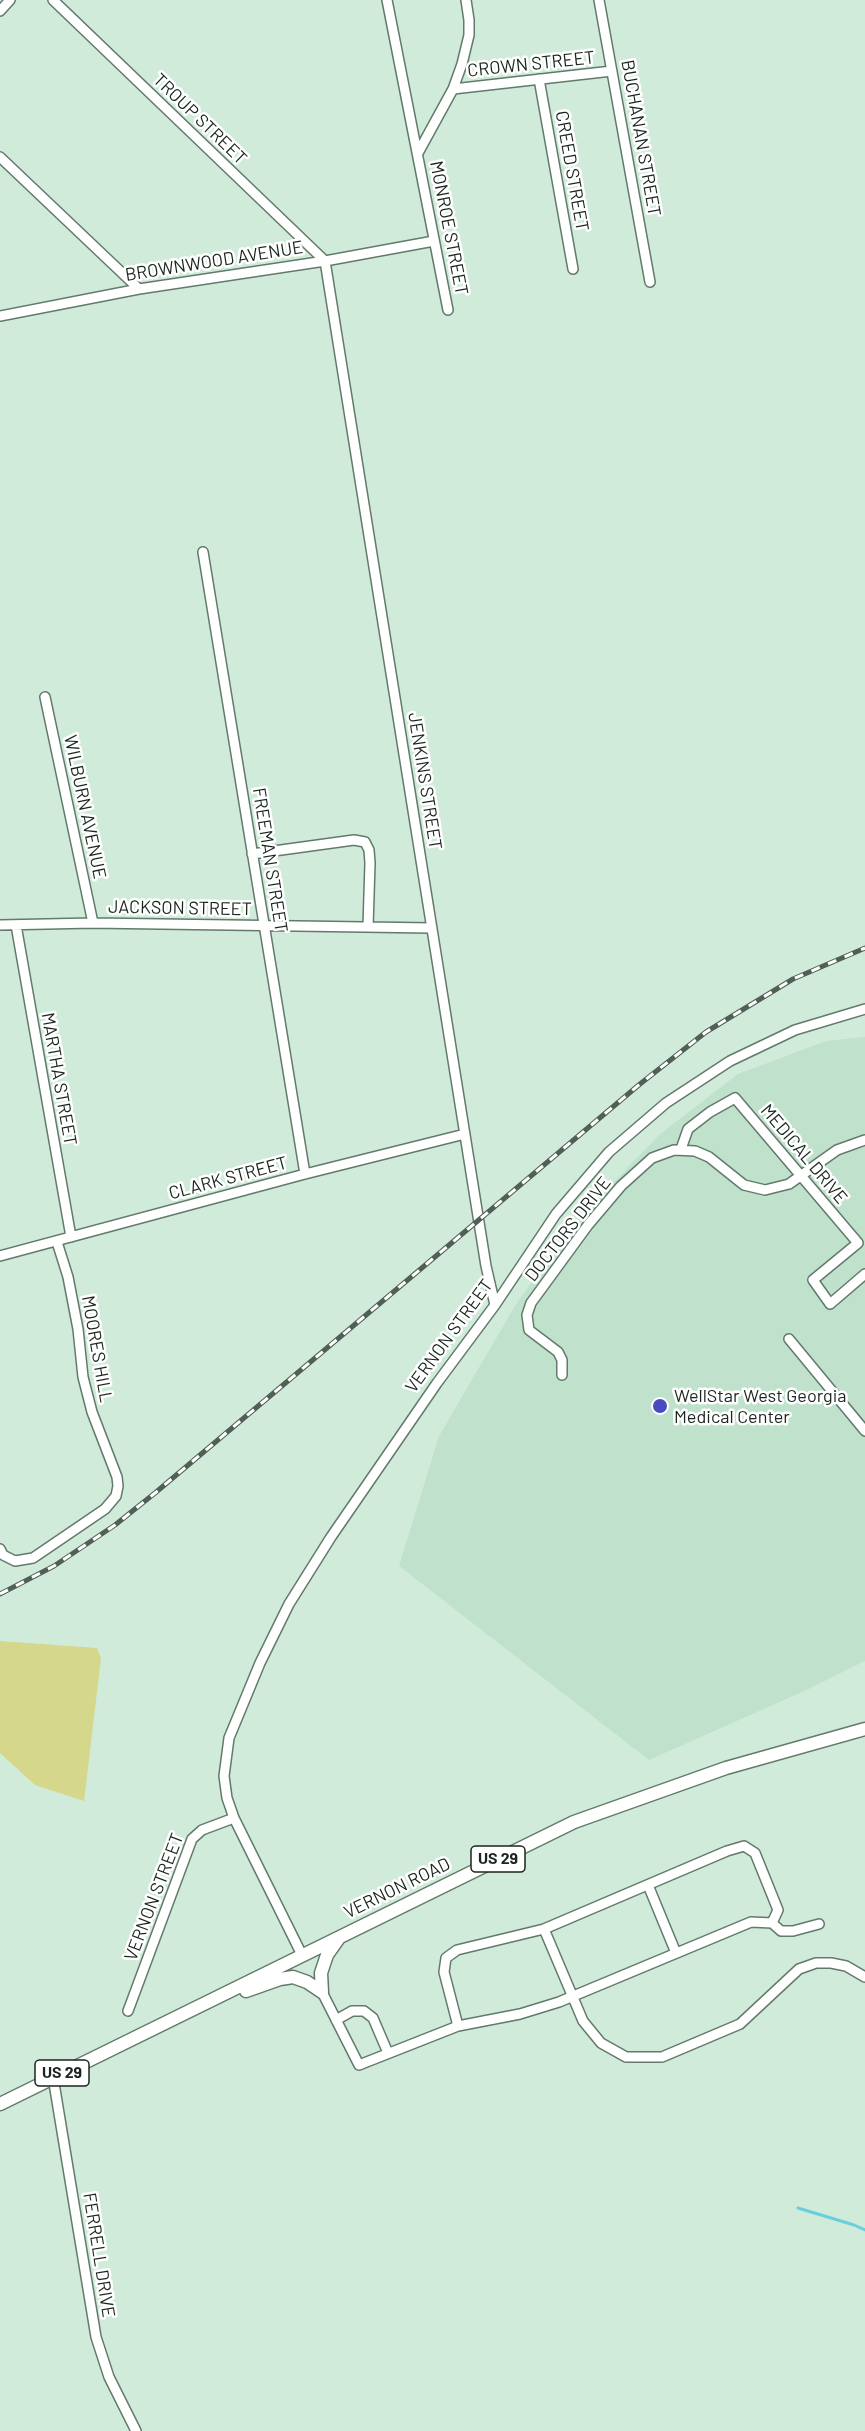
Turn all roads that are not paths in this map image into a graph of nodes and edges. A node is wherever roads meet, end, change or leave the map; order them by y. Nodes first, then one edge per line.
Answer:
1 (10, 0) edge
2 (53, 0) edge
3 (387, 0) edge
4 (466, 0) edge
5 (599, 0) edge
6 (0, 11) edge
7 (612, 71) junction
8 (539, 79) junction
9 (453, 89) junction
10 (418, 153) junction
11 (0, 157) edge
12 (434, 241) junction
13 (325, 261) junction
14 (573, 269) dead end
15 (650, 282) dead end
16 (138, 289) junction
17 (448, 310) dead end
18 (0, 316) edge
19 (203, 552) dead end
20 (45, 697) dead end
21 (252, 854) junction
22 (93, 923) junction
23 (0, 925) edge
24 (16, 926) junction
25 (263, 926) junction
26 (368, 927) junction
27 (432, 928) junction
28 (865, 1010) edge
29 (465, 1134) junction
30 (865, 1140) edge
31 (681, 1149) junction
32 (305, 1174) junction
33 (802, 1176) junction
34 (71, 1237) junction
35 (57, 1242) junction
36 (0, 1256) edge
37 (861, 1277) edge
38 (495, 1305) junction
39 (789, 1339) dead end
40 (562, 1375) dead end
41 (865, 1431) edge
42 (0, 1549) edge
43 (865, 1729) edge
44 (234, 1818) junction
45 (648, 1885) junction
46 (772, 1923) junction
47 (819, 1924) dead end
48 (544, 1929) junction
49 (340, 1936) junction
50 (676, 1953) junction
51 (302, 1955) junction
52 (865, 1977) edge
53 (322, 1992) junction
54 (573, 1996) junction
55 (215, 1999) junction
56 (128, 2011) dead end
57 (336, 2019) junction
58 (458, 2026) junction
59 (388, 2053) junction
60 (53, 2078) junction
61 (0, 2104) edge
62 (136, 2431) edge

1 - 6 street
2 - 13 street, TROUP STREET
3 - 10 street, MONROE STREET
4 - 9 street, MONROE STREET
5 - 7 street, BUCHANAN STREET
7 - 8 street, CROWN STREET
7 - 15 street, BUCHANAN STREET
8 - 9 street, CROWN STREET
8 - 14 street, CREED STREET
9 - 10 street, MONROE STREET
10 - 12 street, MONROE STREET
11 - 16 street
12 - 13 street, BROWNWOOD AVENUE
12 - 17 street, MONROE STREET
13 - 16 street, BROWNWOOD AVENUE
13 - 27 street, JENKINS STREET
16 - 18 street, BROWNWOOD AVENUE
19 - 21 street, FREEMAN STREET
20 - 22 street, WILBURN AVENUE
21 - 25 street, FREEMAN STREET
21 - 26 street
22 - 24 street, JACKSON STREET
22 - 25 street, JACKSON STREET
23 - 24 street, JACKSON STREET
24 - 34 street, MARTHA STREET
25 - 26 street, JACKSON STREET
25 - 32 street, FREEMAN STREET
26 - 27 street, JACKSON STREET
27 - 29 street, JENKINS STREET
28 - 38 street, VERNON STREET
29 - 32 street, CLARK STREET
29 - 38 street, JENKINS STREET
30 - 33 street
31 - 33 street
31 - 33 street, MEDICAL DRIVE
31 - 40 street, DOCTORS DRIVE
32 - 34 street, CLARK STREET
33 - 37 street, MEDICAL DRIVE
34 - 35 street, CLARK STREET
35 - 36 street, CLARK STREET
35 - 42 street, MOORES HILL
38 - 44 street, VERNON STREET
39 - 41 street
43 - 49 main road, VERNON ROAD / US 29
44 - 51 street, VERNON STREET
44 - 56 street, VERNON STREET
45 - 46 street
45 - 48 street
45 - 50 street
46 - 47 street
46 - 50 street
48 - 54 street
48 - 58 street
49 - 51 main road, VERNON ROAD / US 29
49 - 53 main road
50 - 54 street
51 - 55 main road, VERNON ROAD / US 29
52 - 54 street
53 - 55 main road
53 - 57 street
54 - 58 street
55 - 60 main road, VERNON ROAD / US 29
57 - 59 street
57 - 59 street
58 - 59 street
60 - 61 main road, US 29
60 - 62 street, FERRELL DRIVE

